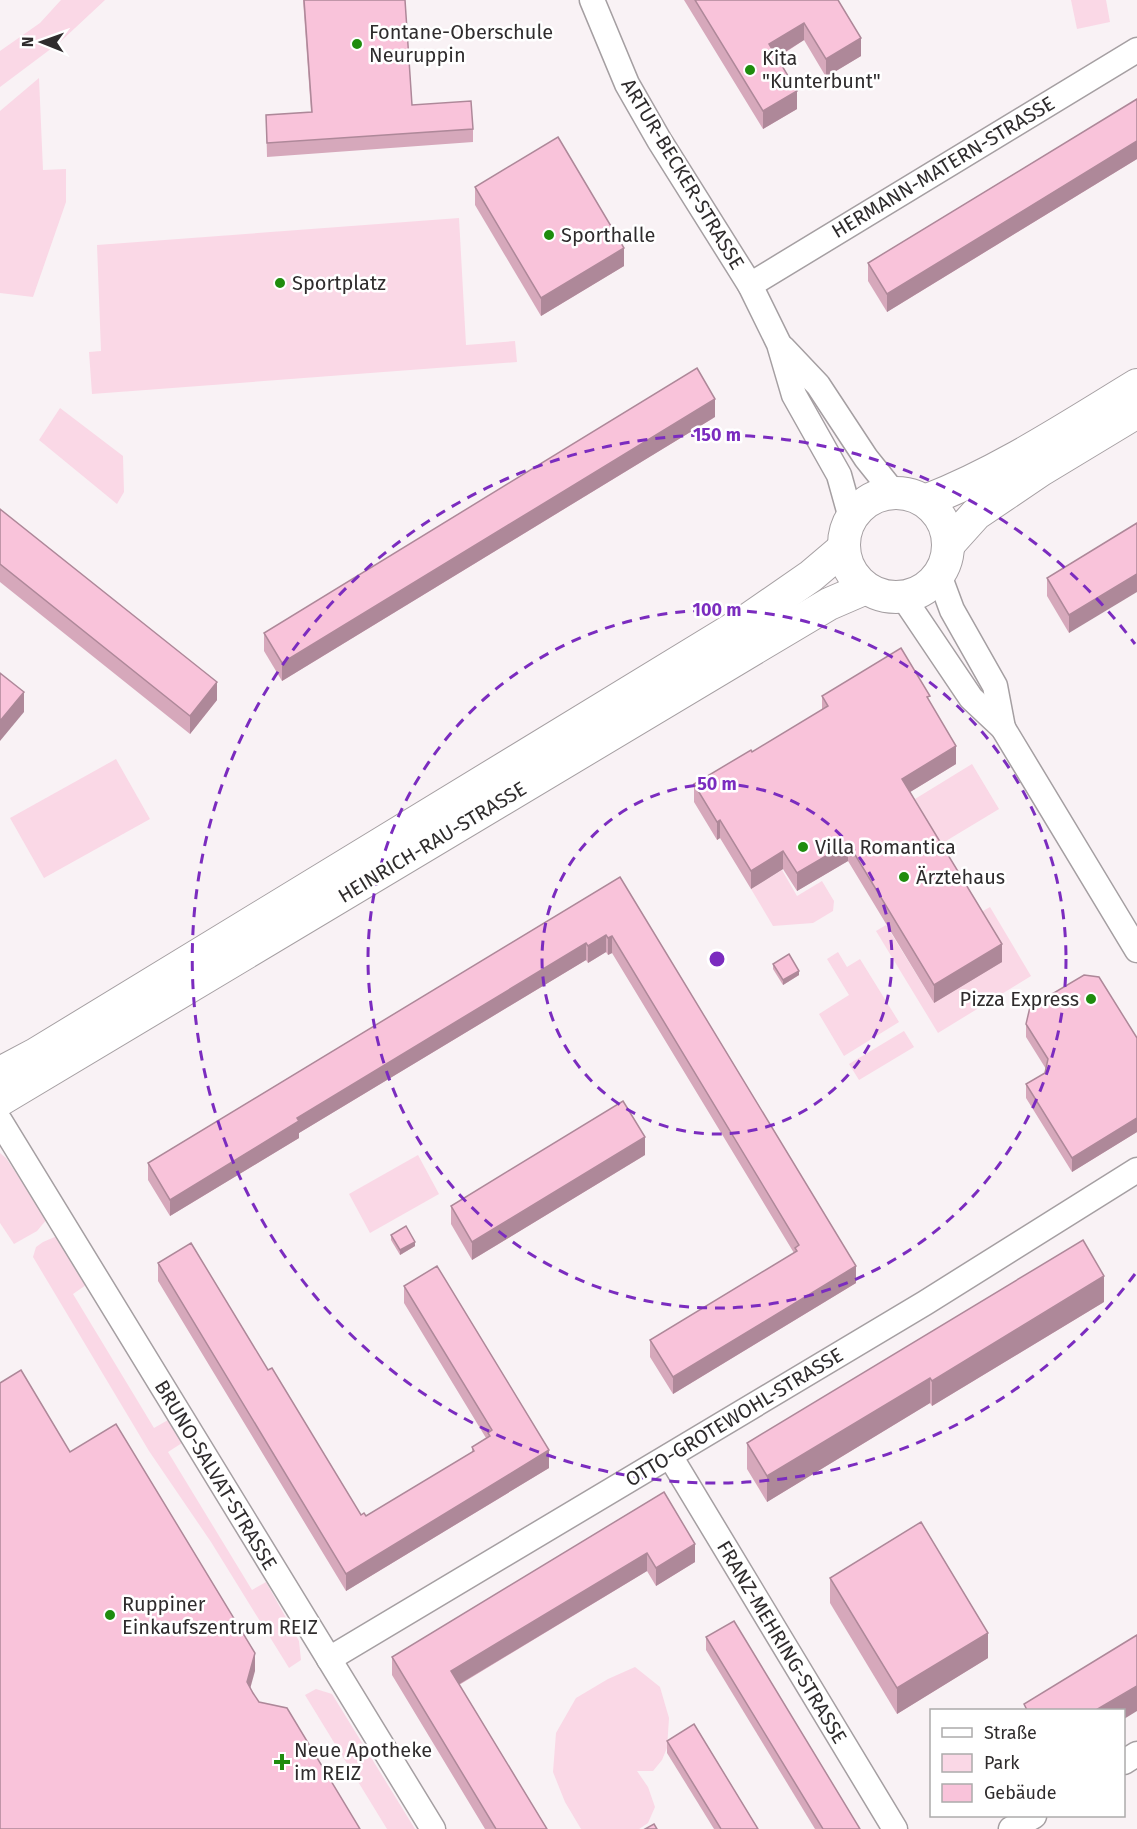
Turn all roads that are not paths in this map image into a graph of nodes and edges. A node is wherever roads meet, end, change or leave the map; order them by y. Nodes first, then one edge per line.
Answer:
1 (592, 0) edge
2 (1137, 50) edge
3 (750, 285) junction
4 (779, 344) junction
5 (1137, 385) edge
6 (1137, 412) edge
7 (894, 493) junction
8 (925, 501) junction
9 (848, 533) junction
10 (949, 544) junction
11 (939, 575) junction
12 (866, 588) junction
13 (903, 597) junction
14 (1003, 728) junction
15 (1137, 950) edge
16 (0, 1073) edge
17 (0, 1100) edge
18 (0, 1120) edge
19 (1137, 1170) edge
20 (670, 1456) junction
21 (329, 1659) junction
22 (1031, 1817) edge
23 (433, 1829) edge
24 (895, 1829) edge
25 (1011, 1829) edge

1 - 3 street, ARTUR-BECKER-STRASSE
2 - 3 street, HERMANN-MATERN-STRASSE
3 - 4 street, ARTUR-BECKER-STRASSE
4 - 7 street, ARTUR-BECKER-STRASSE
4 - 9 street, ARTUR-BECKER-STRASSE
5 - 8 main road
6 - 10 main road
7 - 8 main road
7 - 9 main road
8 - 10 main road
9 - 12 main road
9 - 16 main road, HEINRICH-RAU-STRASSE
10 - 11 main road
11 - 13 main road
11 - 14 street
12 - 13 main road
12 - 17 main road, HEINRICH-RAU-STRASSE
13 - 14 street
14 - 15 street
18 - 21 street, BRUNO-SALVAT-STRASSE
19 - 20 street, OTTO-GROTEWOHL-STRASSE
20 - 21 street, OTTO-GROTEWOHL-STRASSE
20 - 24 street, FRANZ-MEHRING-STRASSE
21 - 23 street, BRUNO-SALVAT-STRASSE
22 - 25 street

